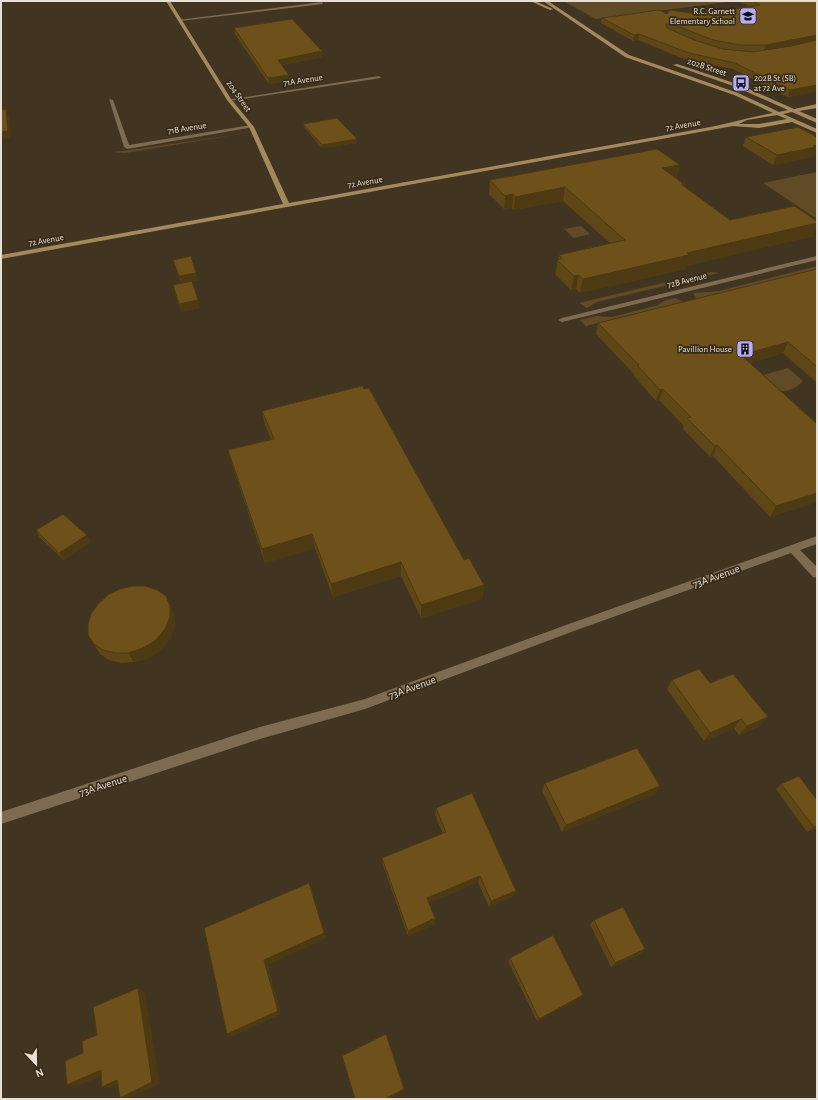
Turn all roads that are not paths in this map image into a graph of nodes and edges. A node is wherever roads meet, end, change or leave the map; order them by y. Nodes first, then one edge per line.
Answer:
1 (168, 1) edge
2 (532, 1) edge
3 (545, 1) edge
4 (322, 3) dead end
5 (560, 13) junction
6 (180, 20) junction
7 (614, 46) junction
8 (627, 50) dead end
9 (670, 64) dead end
10 (379, 77) dead end
11 (111, 100) dead end
12 (229, 100) junction
13 (817, 106) edge
14 (793, 110) junction
15 (778, 113) junction
16 (817, 116) edge
17 (809, 117) junction
18 (792, 120) junction
19 (817, 121) edge
20 (731, 125) junction
21 (250, 127) junction
22 (817, 131) edge
23 (287, 206) junction
24 (1, 257) edge
25 (817, 258) edge
26 (562, 320) dead end
27 (817, 540) edge
28 (793, 548) junction
29 (817, 574) edge
30 (1, 818) edge

1 - 6 main road, 204 Street
2 - 5 main road, 202B Street
3 - 5 main road, 202B Street
4 - 6 street
5 - 7 main road, 202B Street
6 - 12 main road, 204 Street
7 - 8 main road, 202B Street
7 - 15 main road, 202B Street
9 - 14 main road, 202B Street
10 - 12 street, 71A Avenue
11 - 21 street, 71B Avenue
12 - 21 main road, 204 Street
13 - 14 main road, 72 Avenue
14 - 15 main road, 72 Avenue
14 - 17 main road, 202B Street
15 - 18 main road, 202B Street
15 - 20 main road, 72 Avenue
16 - 17 main road, 72 Avenue
17 - 18 main road, 72 Avenue
17 - 19 main road, 202B Street
18 - 20 main road, 72 Avenue
18 - 22 main road, 202B Street
20 - 23 main road, 72 Avenue
21 - 23 main road, 204 Street
23 - 24 main road, 72 Avenue
25 - 26 street, 72B Avenue
27 - 28 street, 73A Avenue
28 - 29 street
28 - 30 street, 73A Avenue

